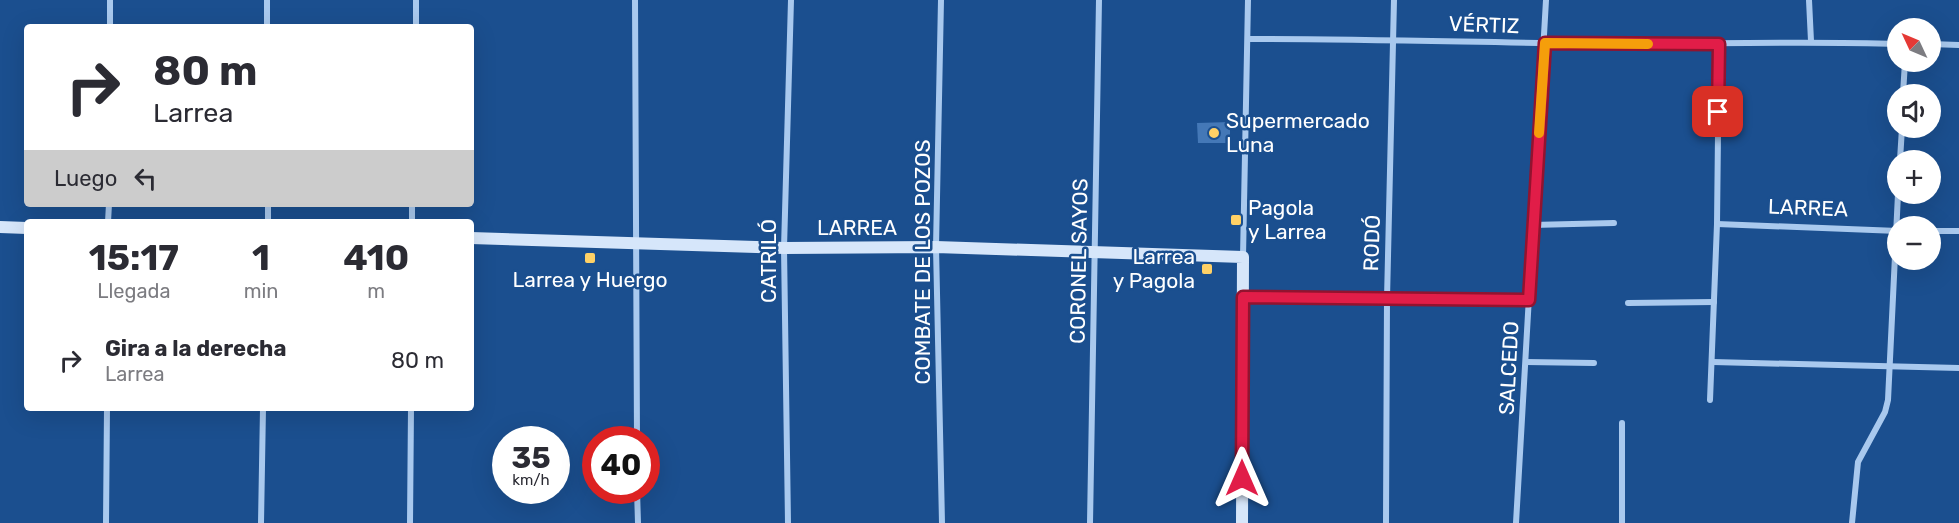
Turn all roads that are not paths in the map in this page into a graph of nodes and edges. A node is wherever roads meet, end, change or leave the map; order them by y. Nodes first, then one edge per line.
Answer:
1 (110, 0) edge
2 (267, 0) edge
3 (416, 0) edge
4 (635, 0) edge
5 (790, 0) edge
6 (941, 0) edge
7 (1099, 0) edge
8 (1248, 0) edge
9 (1394, 0) edge
10 (1546, 0) edge
11 (1809, 0) edge
12 (110, 24) edge
13 (267, 24) edge
14 (416, 24) edge
15 (1249, 39) junction
16 (1394, 39) junction
17 (1811, 41) junction
18 (1545, 43) junction
19 (1719, 44) junction
20 (1887, 44) edge
21 (1941, 44) edge
22 (1959, 45) edge
23 (1614, 223) dead end
24 (1717, 224) junction
25 (1532, 225) junction
26 (0, 227) edge
27 (24, 228) edge
28 (1887, 231) edge
29 (1941, 231) edge
30 (1959, 231) edge
31 (474, 238) edge
32 (635, 243) junction
33 (936, 247) junction
34 (784, 248) junction
35 (1096, 254) junction
36 (1243, 257) junction
37 (1895, 270) edge
38 (1243, 297) junction
39 (1387, 299) junction
40 (1529, 300) junction
41 (1714, 302) junction
42 (1628, 303) dead end
43 (1526, 362) junction
44 (1713, 362) junction
45 (1594, 363) dead end
46 (1890, 367) junction
47 (1959, 368) edge
48 (1710, 400) dead end
49 (107, 411) edge
50 (263, 411) edge
51 (411, 411) edge
52 (1622, 423) dead end
53 (637, 426) edge
54 (637, 504) edge
55 (106, 523) edge
56 (261, 523) edge
57 (410, 523) edge
58 (638, 523) edge
59 (788, 523) edge
60 (942, 523) edge
61 (1090, 523) edge
62 (1242, 523) edge
63 (1386, 523) edge
64 (1516, 523) edge
65 (1622, 523) edge
66 (1852, 523) edge

1 - 12 street
2 - 13 street
3 - 14 street
4 - 32 street
5 - 34 street, CATRILÓ
6 - 33 street, COMBATE DE LOS POZOS
7 - 35 street, CORONEL SAYOS
8 - 15 street
9 - 16 street, RODÓ
10 - 18 street, SALCEDO
11 - 17 street
15 - 16 street, VÉRTIZ
15 - 36 street
16 - 18 street, VÉRTIZ
16 - 39 street, RODÓ
17 - 19 street, VÉRTIZ
17 - 20 street, VÉRTIZ
18 - 19 street, VÉRTIZ
18 - 25 street, SALCEDO
19 - 24 street
21 - 22 street
23 - 25 street
24 - 28 street, LARREA
24 - 41 street
25 - 40 street, SALCEDO
26 - 27 street
29 - 30 street
31 - 32 street, LARREA
32 - 34 street, LARREA
32 - 53 street
33 - 34 street, LARREA
33 - 35 street, LARREA
33 - 60 street, COMBATE DE LOS POZOS
34 - 59 street, CATRILÓ
35 - 36 street, LARREA
35 - 61 street, CORONEL SAYOS
36 - 38 street
37 - 46 street
38 - 39 street
38 - 62 street
39 - 40 street
39 - 63 street, RODÓ
40 - 43 street, SALCEDO
41 - 42 street
41 - 44 street
43 - 45 street
43 - 64 street, SALCEDO
44 - 46 street
44 - 48 street
46 - 47 street
46 - 66 street
49 - 55 street
50 - 56 street
51 - 57 street
52 - 65 street
54 - 58 street

